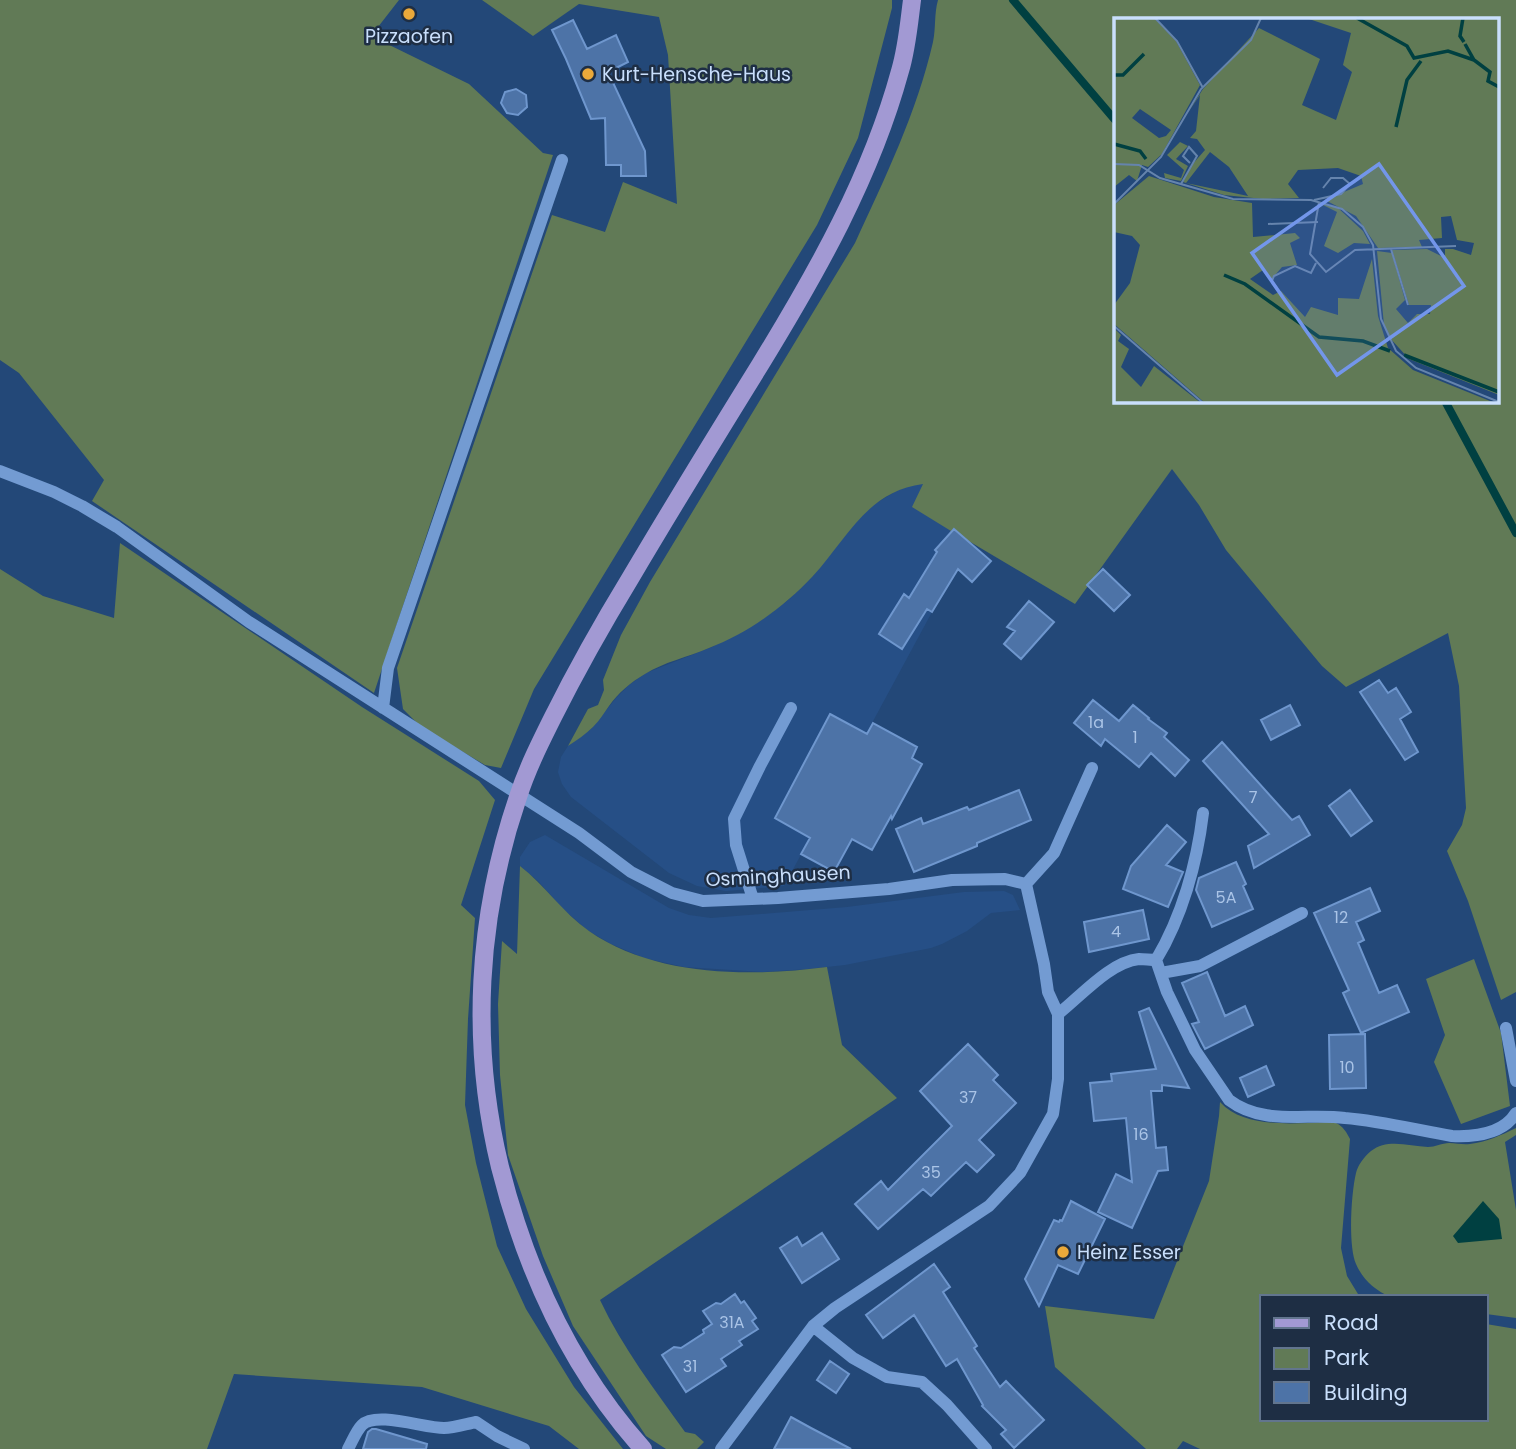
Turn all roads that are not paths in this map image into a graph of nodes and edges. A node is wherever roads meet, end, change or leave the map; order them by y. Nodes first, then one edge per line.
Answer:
1 (912, 0) edge
2 (562, 160) dead end
3 (0, 471) edge
4 (383, 708) junction
5 (791, 708) dead end
6 (1092, 768) dead end
7 (519, 795) junction
8 (1203, 813) dead end
9 (1026, 884) junction
10 (753, 899) junction
11 (1303, 913) dead end
12 (1156, 960) junction
13 (1161, 973) junction
14 (1058, 1014) junction
15 (1506, 1028) dead end
16 (1516, 1081) edge
17 (1516, 1114) edge
18 (813, 1326) junction
19 (348, 1449) edge
20 (524, 1449) edge
21 (643, 1449) edge
22 (720, 1449) edge
23 (986, 1449) edge

1 - 7 main road
2 - 4 street
3 - 4 street, Osminghausen
4 - 7 street, Osminghausen
5 - 10 street
6 - 9 street
7 - 10 street, Osminghausen
7 - 21 main road
8 - 12 street
9 - 10 street, Osminghausen
9 - 14 street
11 - 13 street
12 - 13 street
12 - 14 street
13 - 17 street
14 - 18 street
15 - 16 street
18 - 22 street
18 - 23 street
19 - 20 street

